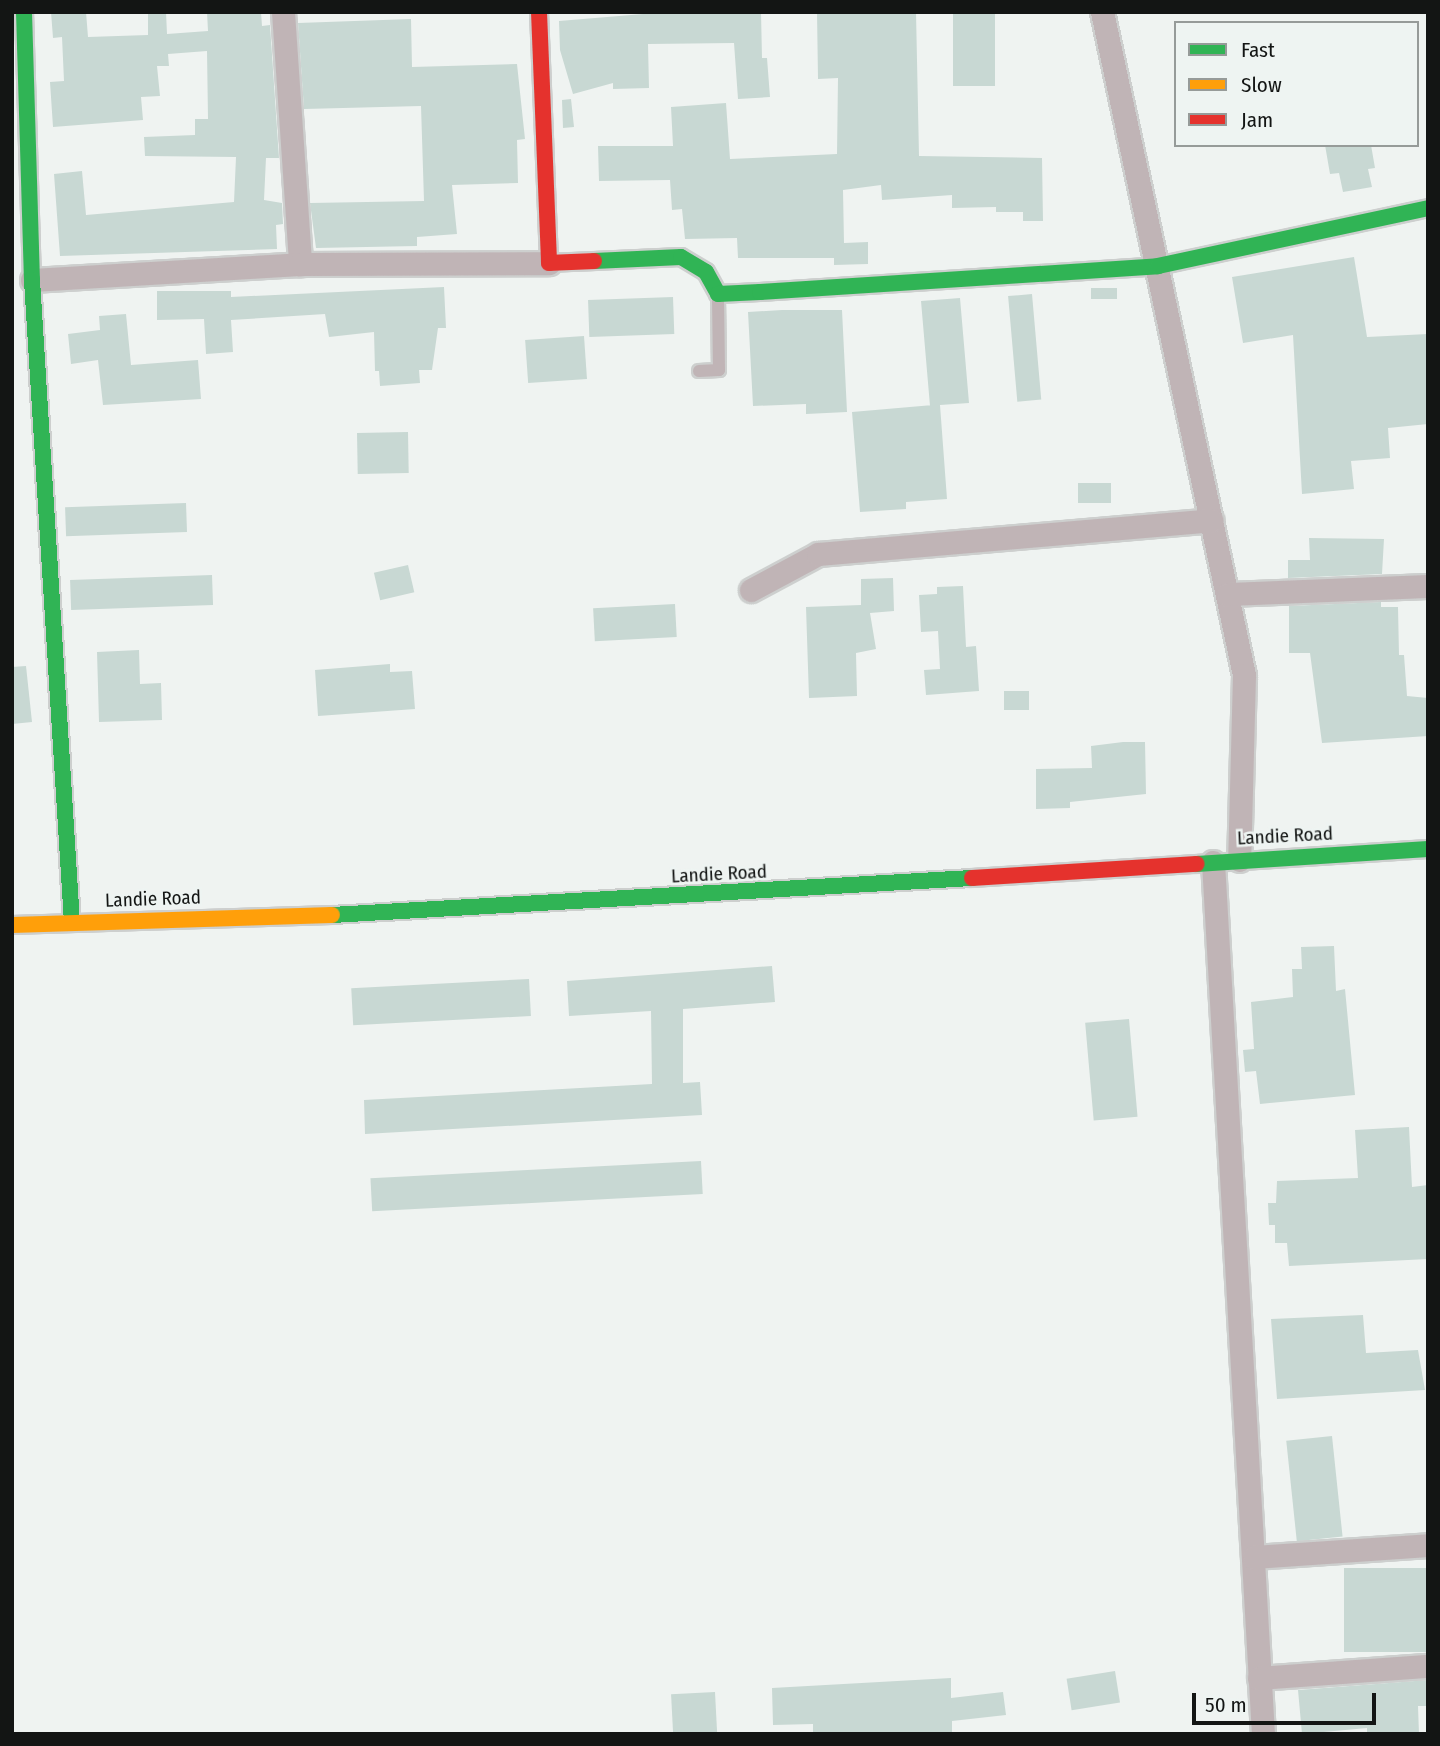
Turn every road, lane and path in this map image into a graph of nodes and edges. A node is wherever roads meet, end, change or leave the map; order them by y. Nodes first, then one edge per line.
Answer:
1 (24, 12) edge
2 (284, 12) edge
3 (539, 12) edge
4 (1107, 13) edge
5 (1428, 208) edge
6 (549, 263) junction
7 (300, 264) junction
8 (1158, 266) junction
9 (32, 279) junction
10 (718, 294) junction
11 (699, 371) dead end
12 (1212, 520) junction
13 (1428, 586) edge
14 (751, 590) dead end
15 (1228, 594) junction
16 (1428, 849) edge
17 (1239, 860) junction
18 (1213, 862) junction
19 (72, 923) junction
20 (12, 925) edge
21 (1428, 1545) edge
22 (1254, 1558) junction
23 (1428, 1667) edge
24 (1259, 1678) junction
25 (1263, 1734) edge

1 - 9 street
2 - 7 street
3 - 6 street
4 - 8 street
5 - 8 street
6 - 7 street
6 - 10 street
7 - 9 street
8 - 10 street
8 - 12 street
9 - 19 street
10 - 11 lane
12 - 14 street
12 - 15 street
13 - 15 street
15 - 17 street
16 - 17 street, Landie Road
17 - 18 street, Landie Road
18 - 19 street, Landie Road
18 - 22 street
19 - 20 street, Landie Road
21 - 22 street
22 - 24 street
23 - 24 street
24 - 25 street

